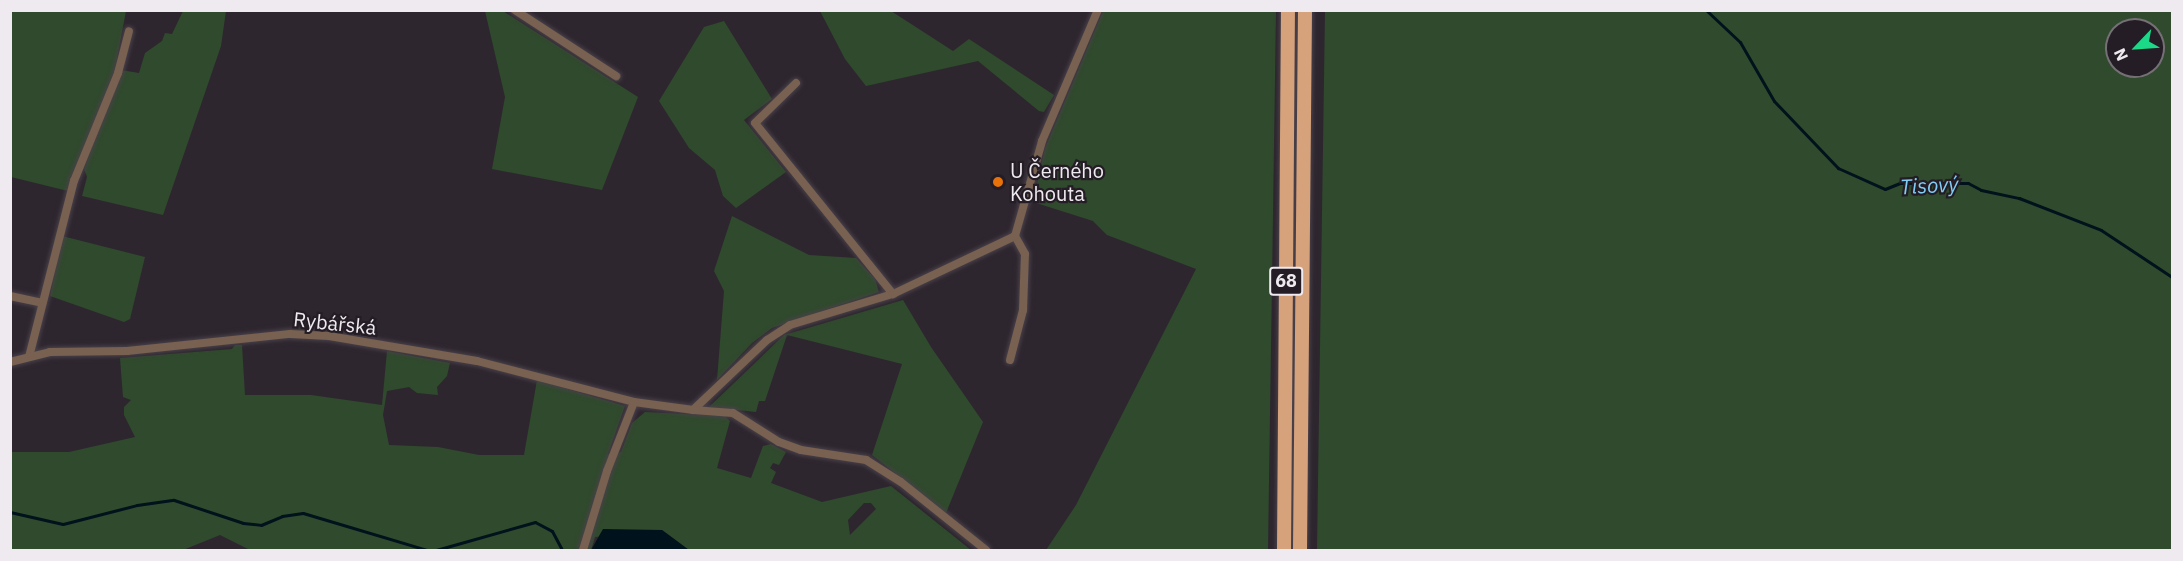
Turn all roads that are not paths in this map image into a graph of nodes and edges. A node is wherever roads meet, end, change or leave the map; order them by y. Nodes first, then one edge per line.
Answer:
1 (515, 10) edge
2 (1098, 10) edge
3 (1288, 10) edge
4 (1305, 10) edge
5 (129, 31) dead end
6 (616, 76) dead end
7 (796, 83) dead end
8 (1014, 236) junction
9 (893, 294) junction
10 (10, 296) edge
11 (42, 303) junction
12 (29, 357) junction
13 (1010, 360) dead end
14 (10, 362) edge
15 (634, 402) junction
16 (693, 410) junction
17 (584, 547) edge
18 (986, 550) edge
19 (1284, 550) edge
20 (1300, 550) edge

1 - 6 street
2 - 8 street
3 - 19 highway, 68
4 - 20 highway, 68
5 - 11 street
7 - 9 street
8 - 9 street
8 - 13 street
9 - 16 street
10 - 11 street
11 - 12 street
12 - 14 street, Rybářská
12 - 15 street, Rybářská
15 - 16 street, Rybářská
15 - 17 street
16 - 18 street, Rybářská

